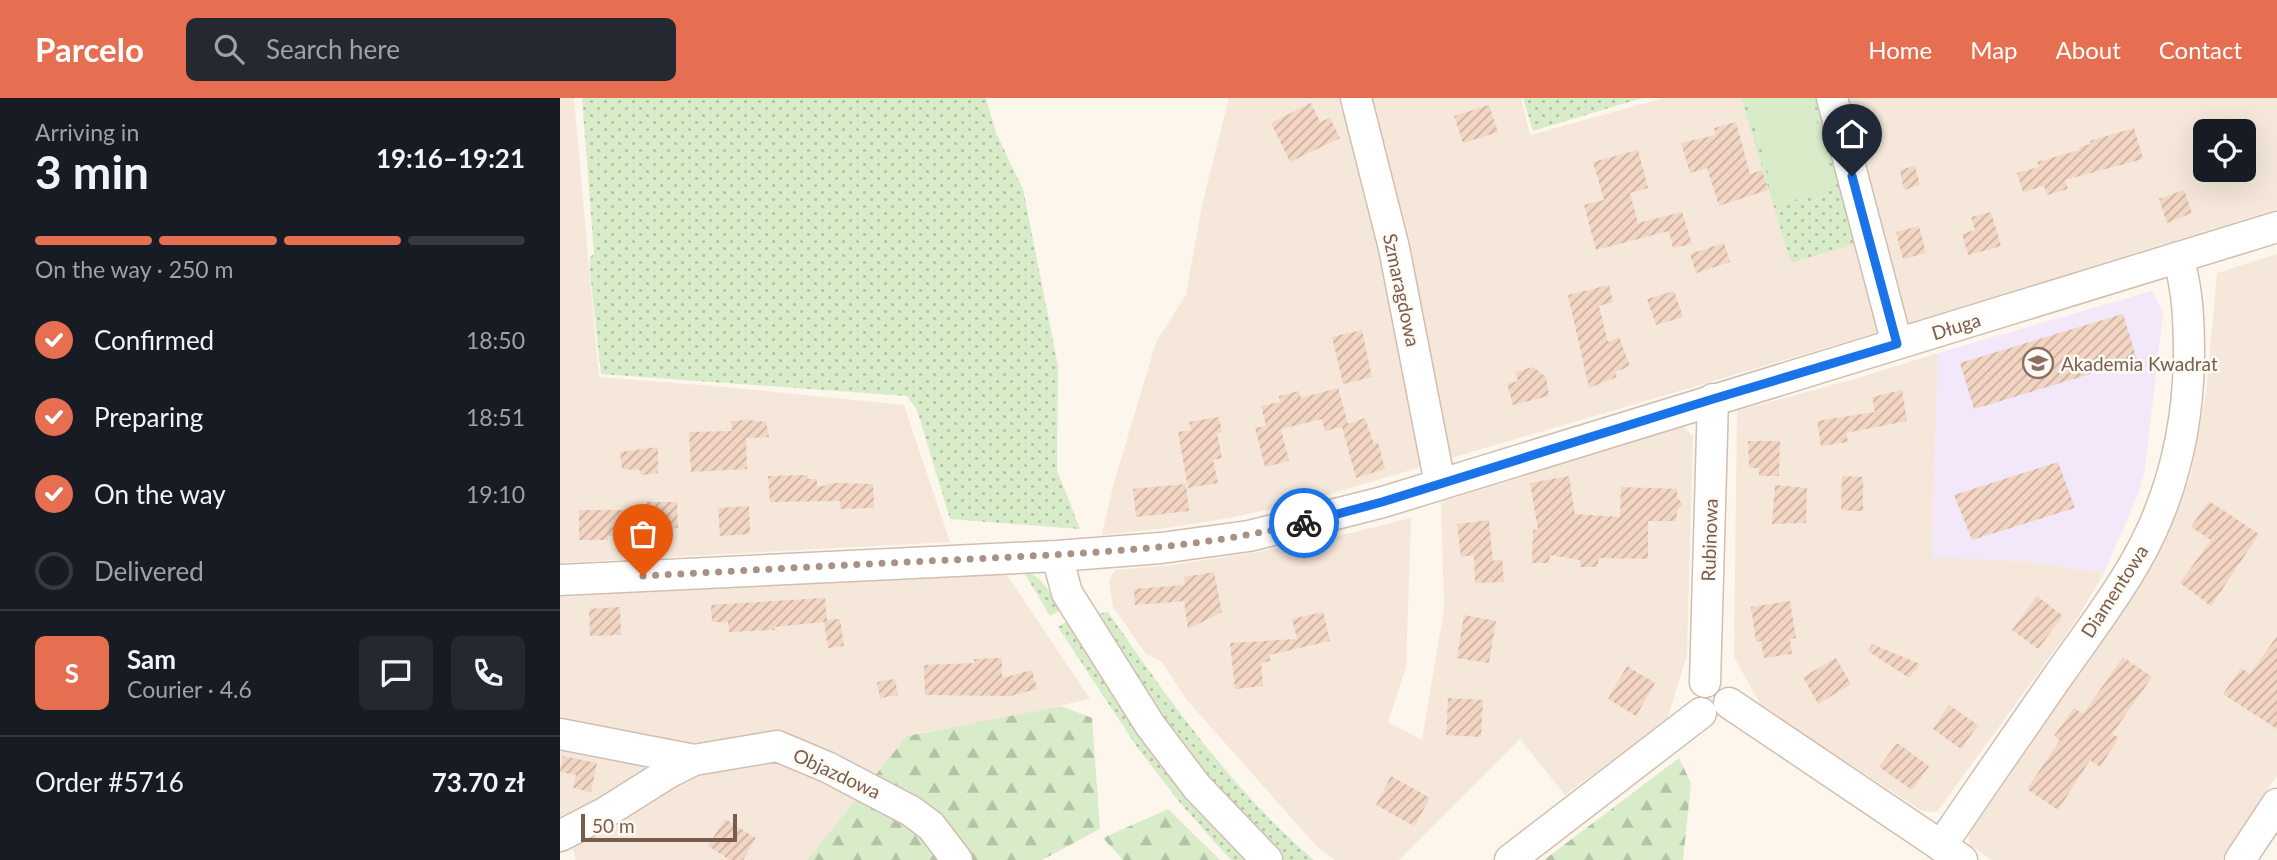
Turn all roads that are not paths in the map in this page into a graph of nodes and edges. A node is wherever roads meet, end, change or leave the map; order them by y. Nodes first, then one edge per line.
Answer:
1 (1356, 98) edge
2 (1832, 98) edge
3 (2277, 227) edge
4 (2178, 257) junction
5 (1897, 344) junction
6 (1713, 399) junction
7 (1440, 484) junction
8 (1057, 556) junction
9 (560, 580) edge
10 (1705, 682) junction
11 (1729, 703) junction
12 (1701, 713) junction
13 (560, 734) edge
14 (694, 760) junction
15 (2277, 804) edge
16 (560, 836) edge
17 (1951, 853) edge
18 (957, 860) edge
19 (1267, 860) edge
20 (1510, 860) edge
21 (2240, 860) edge

1 - 7 street, Szmaragdowa
2 - 5 street
3 - 4 street, Długa
4 - 5 street, Długa
4 - 17 street, Diamentowa
5 - 6 street, Długa
6 - 7 street, Długa
6 - 10 street, Rubinowa
7 - 8 street, Długa
8 - 9 street, Długa
8 - 19 street
10 - 11 street
10 - 12 street, Rubinowa
11 - 12 street
11 - 17 street
12 - 20 street
13 - 14 street, Objazdowa
14 - 16 street, Objazdowa
14 - 18 street, Objazdowa
15 - 21 street

